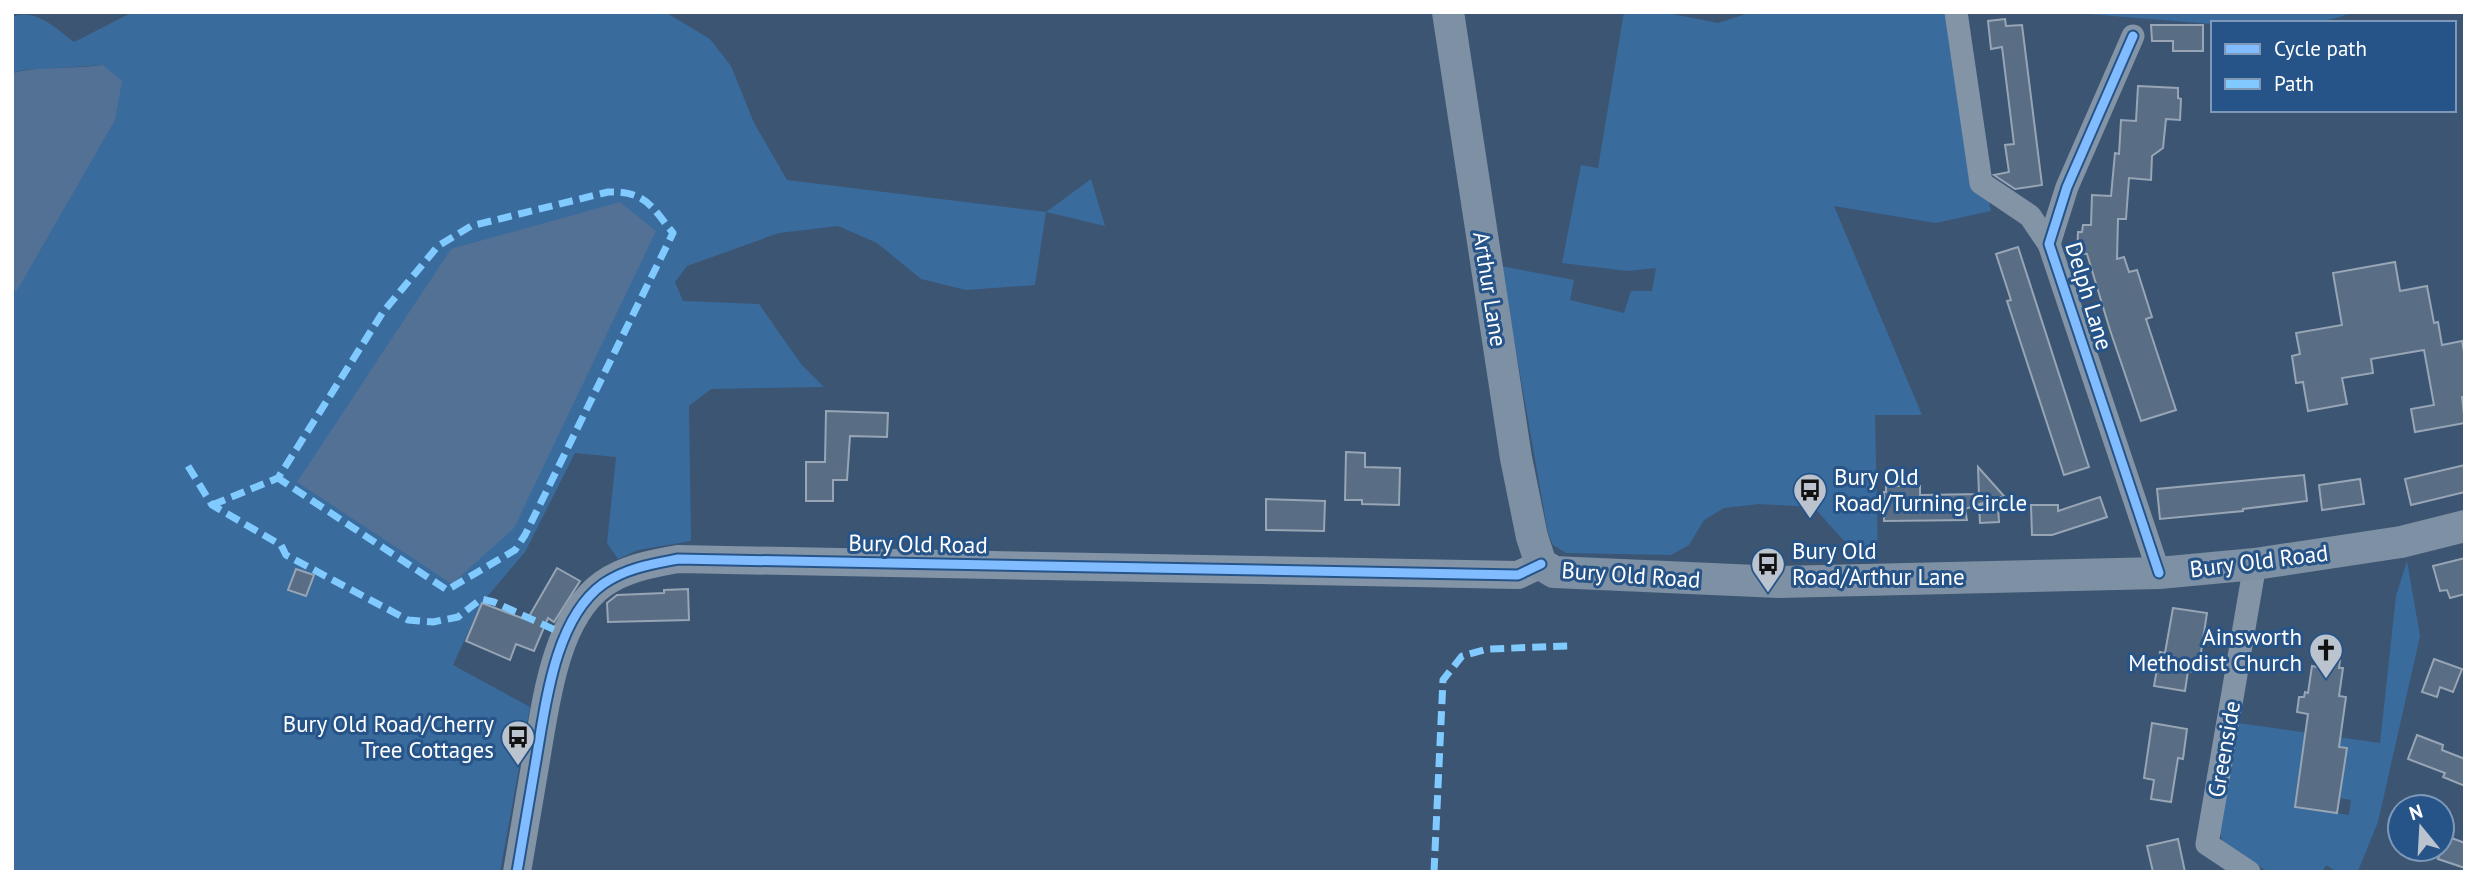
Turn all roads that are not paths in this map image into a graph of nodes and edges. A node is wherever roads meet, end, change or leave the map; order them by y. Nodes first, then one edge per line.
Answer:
1 (1448, 12) edge
2 (1956, 12) edge
3 (2133, 36) dead end
4 (2049, 244) junction
5 (2465, 526) edge
6 (1541, 564) junction
7 (2255, 564) junction
8 (2159, 573) junction
9 (2207, 844) junction
10 (517, 872) edge
11 (2217, 872) edge
12 (2249, 872) edge

1 - 6 main road, Arthur Lane
2 - 4 street, Delph Lane
3 - 4 street, Delph Lane
4 - 8 street, Delph Lane
5 - 7 main road, Bury Old Road
6 - 8 main road, Bury Old Road
6 - 10 street, Bury Old Road
7 - 8 main road, Bury Old Road
7 - 9 street, Greenside
9 - 11 street
9 - 12 street

